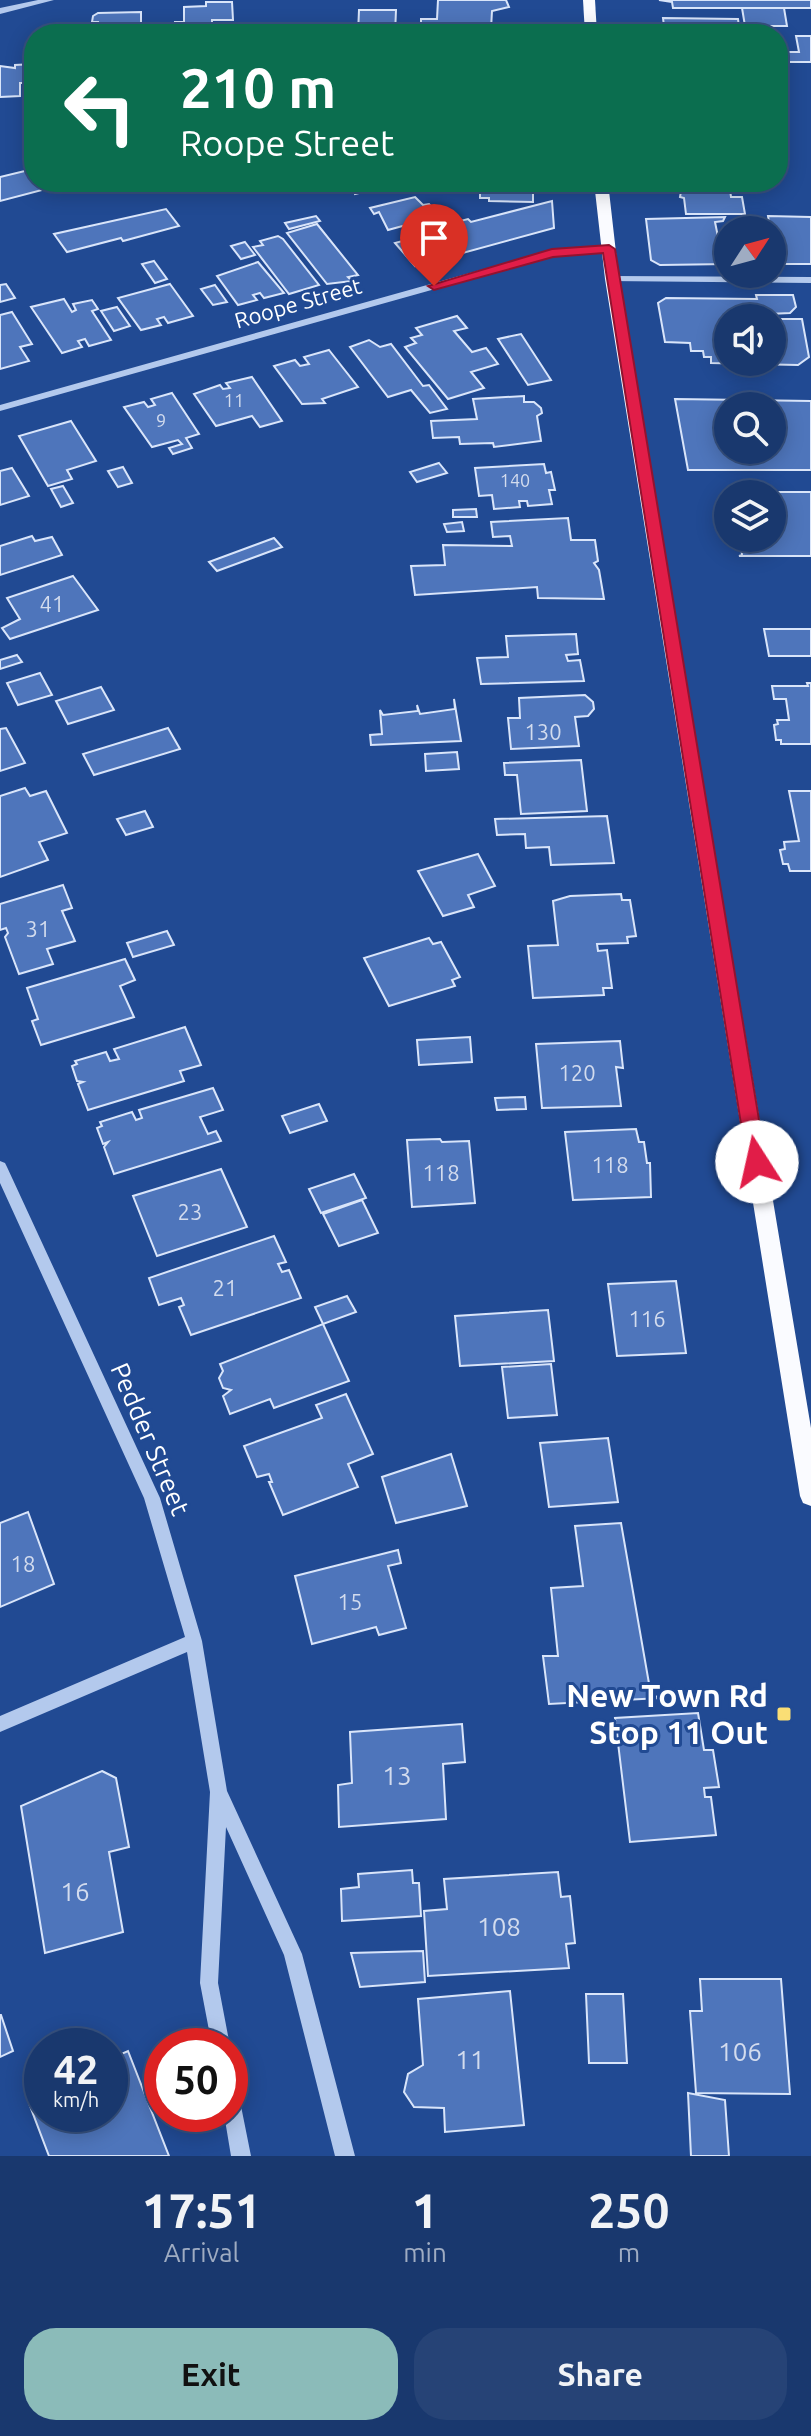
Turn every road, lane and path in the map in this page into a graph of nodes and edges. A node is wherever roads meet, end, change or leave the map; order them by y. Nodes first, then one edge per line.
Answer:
1 (50, 0) edge
2 (589, 0) edge
3 (0, 11) edge
4 (590, 24) edge
5 (602, 192) edge
6 (609, 249) junction
7 (612, 279) junction
8 (811, 280) edge
9 (0, 408) edge
10 (0, 1167) edge
11 (811, 1496) edge
12 (194, 1641) junction
13 (0, 1724) edge
14 (219, 1792) junction
15 (218, 2028) edge
16 (237, 2132) edge
17 (241, 2156) edge
18 (345, 2156) edge

1 - 3 street
2 - 4 main road
5 - 6 main road
6 - 7 main road
6 - 9 street, Roope Street
7 - 8 street
7 - 11 main road
10 - 12 street, Pedder Street
12 - 13 street
12 - 14 street, Pedder Street
14 - 15 street, Pedder Street
14 - 18 street, Pedder Street
16 - 17 street

